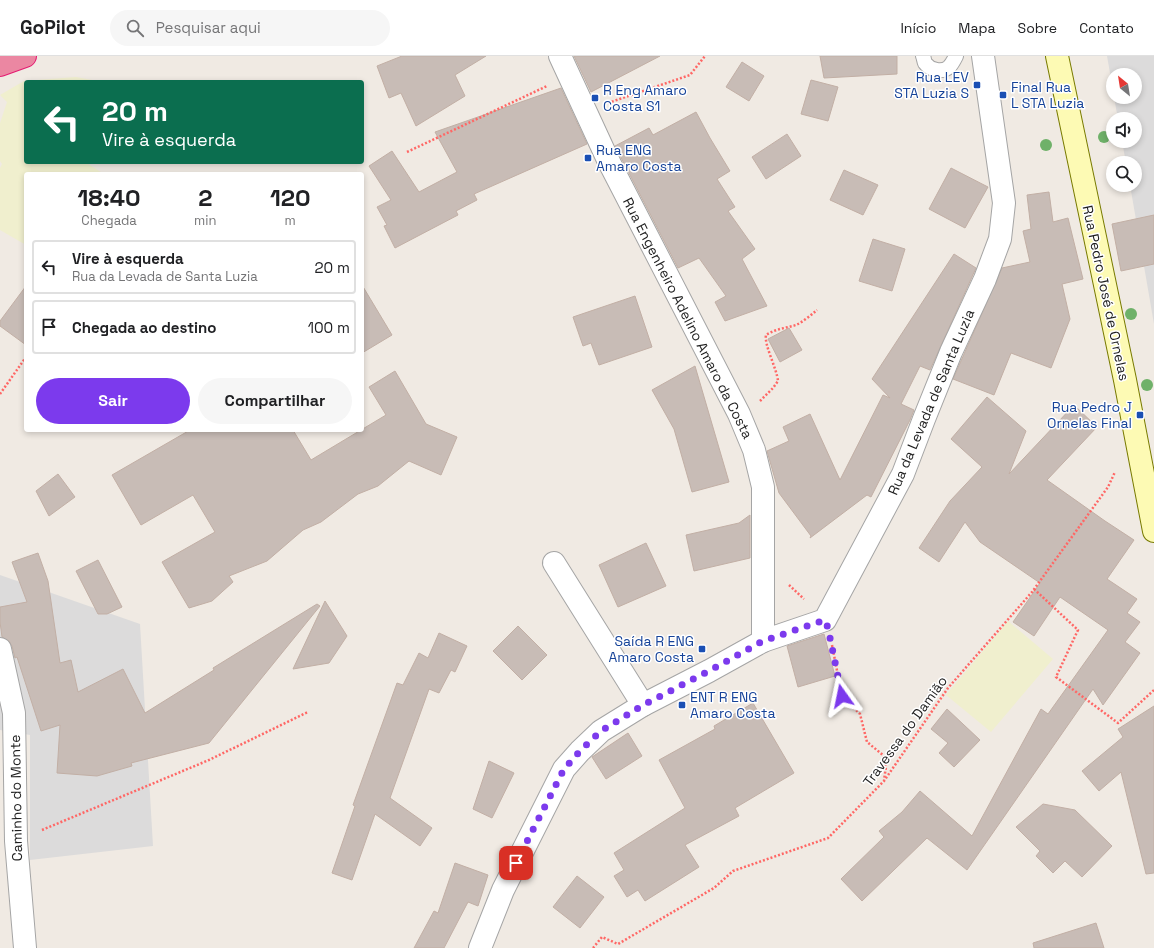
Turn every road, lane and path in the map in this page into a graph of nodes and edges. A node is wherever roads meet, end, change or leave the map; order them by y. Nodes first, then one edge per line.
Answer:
1 (25, 56) edge
2 (560, 56) edge
3 (704, 56) edge
4 (923, 56) edge
5 (956, 56) edge
6 (983, 56) edge
7 (1057, 56) edge
8 (0, 65) edge
9 (569, 76) junction
10 (585, 111) junction
11 (407, 152) dead end
12 (817, 310) dead end
13 (24, 360) edge
14 (0, 394) edge
15 (739, 414) junction
16 (1117, 468) dead end
17 (1154, 531) edge
18 (763, 560) junction
19 (554, 563) dead end
20 (1034, 589) junction
21 (825, 620) junction
22 (763, 641) junction
23 (0, 649) edge
24 (1154, 690) edge
25 (643, 705) junction
26 (308, 712) dead end
27 (884, 781) junction
28 (16, 841) junction
29 (25, 948) edge
30 (480, 948) edge
31 (593, 948) edge

1 - 8 highway
2 - 9 street, Rua Engenheiro Adelino Amaro da Costa
3 - 10 path
4 - 5 lane
6 - 21 street, Rua da Levada de Santa Luzia
7 - 17 street, Rua Pedro José de Ornelas
9 - 10 street, Rua Engenheiro Adelino Amaro da Costa
9 - 11 path
10 - 15 street, Rua Engenheiro Adelino Amaro da Costa
12 - 15 path
13 - 14 path
15 - 18 street, Rua Engenheiro Adelino Amaro da Costa
16 - 20 path, Travessa do Damião
18 - 21 path
18 - 22 street, Rua Engenheiro Adelino Amaro da Costa
19 - 25 street
20 - 24 path
20 - 27 path, Travessa do Damião
21 - 22 street
21 - 27 path
22 - 25 street
23 - 28 street, Caminho do Monte
25 - 30 street
26 - 28 path
27 - 31 path, Travessa do Damião
28 - 29 street, Caminho do Monte

